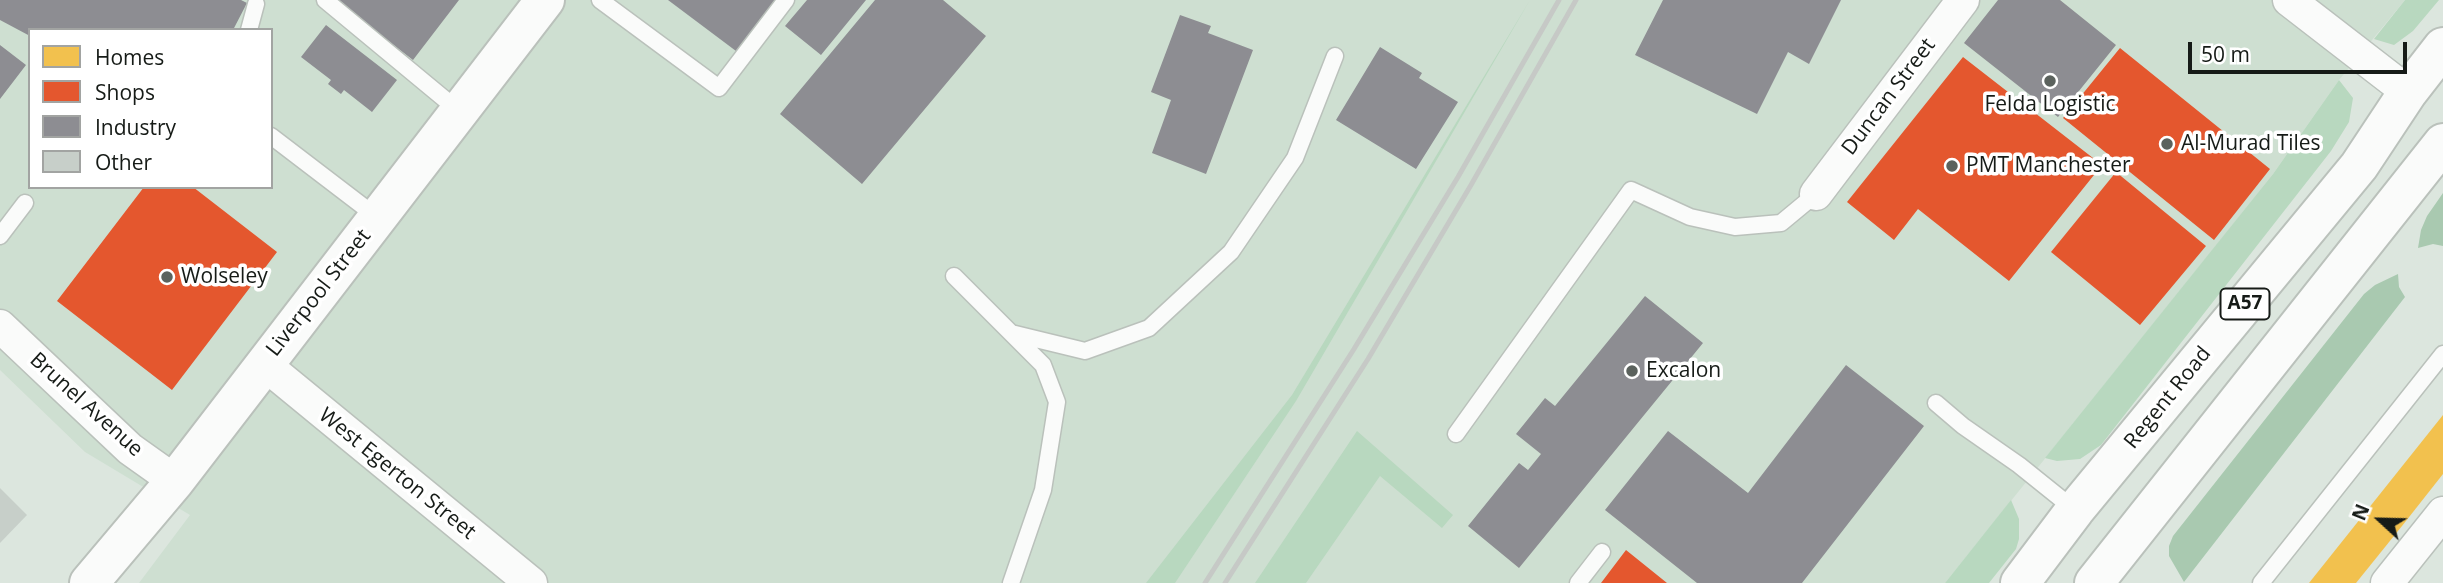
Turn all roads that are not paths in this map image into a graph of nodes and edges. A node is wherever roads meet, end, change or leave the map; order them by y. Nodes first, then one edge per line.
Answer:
1 (325, 0) edge
2 (545, 0) edge
3 (600, 0) edge
4 (786, 0) edge
5 (1963, 0) edge
6 (2289, 0) edge
7 (256, 4) dead end
8 (250, 28) edge
9 (2443, 47) edge
10 (1335, 56) dead end
11 (2407, 92) junction
12 (459, 111) junction
13 (273, 138) edge
14 (2443, 143) edge
15 (1816, 194) joint
16 (25, 204) dead end
17 (377, 217) junction
18 (0, 236) edge
19 (954, 276) dead end
20 (2, 332) edge
21 (1011, 333) junction
22 (2443, 354) edge
23 (264, 364) junction
24 (1936, 403) dead end
25 (1456, 434) dead end
26 (175, 481) junction
27 (2076, 510) junction
28 (2443, 513) edge
29 (1602, 552) dead end
30 (2399, 578) edge
31 (89, 583) edge
32 (531, 583) edge
33 (1011, 583) edge
34 (1578, 583) edge
35 (2020, 583) edge
36 (2094, 583) edge
37 (2261, 583) edge

1 - 12 lane
2 - 12 main road, Liverpool Street
3 - 4 lane
5 - 15 street, Duncan Street
6 - 11 street
7 - 8 lane
9 - 11 main road, Regent Road / A57
10 - 21 lane
11 - 27 main road, Regent Road / A57
12 - 17 main road, Liverpool Street
13 - 17 lane
14 - 36 main road, A57
15 - 25 lane
16 - 18 lane
17 - 23 main road, Liverpool Street
19 - 21 lane
20 - 26 street, Brunel Avenue
21 - 33 lane
22 - 37 lane
23 - 26 main road, Liverpool Street
23 - 32 street, West Egerton Street
24 - 27 lane
26 - 31 main road, Liverpool Street
27 - 35 main road, Regent Road / A57
28 - 30 street
29 - 34 lane

